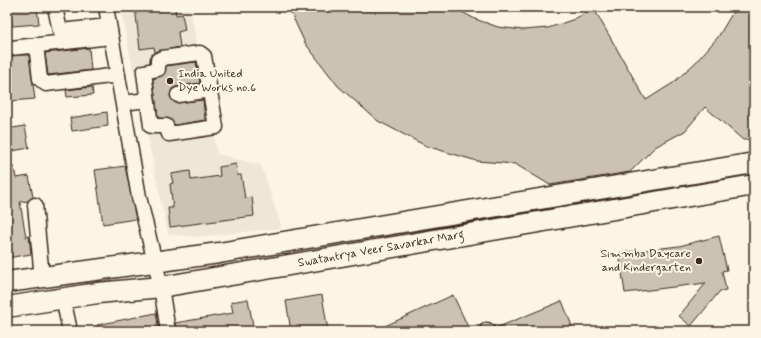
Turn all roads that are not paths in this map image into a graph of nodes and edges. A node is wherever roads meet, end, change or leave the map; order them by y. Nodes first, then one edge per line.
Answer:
1 (55, 7) edge
2 (106, 7) edge
3 (110, 31) junction
4 (36, 45) junction
5 (11, 48) dead end
6 (118, 75) junction
7 (210, 90) junction
8 (178, 95) dead end
9 (147, 100) junction
10 (122, 103) junction
11 (754, 163) edge
12 (754, 185) edge
13 (34, 205) dead end
14 (154, 263) junction
15 (42, 278) junction
16 (7, 282) edge
17 (161, 287) junction
18 (63, 298) junction
19 (7, 307) edge
20 (70, 331) edge
21 (168, 331) edge

1 - 3 street
2 - 3 street
3 - 4 street
3 - 6 street
4 - 5 street
4 - 6 street
6 - 10 street
7 - 8 street
7 - 9 street
7 - 9 street
9 - 10 street
10 - 14 street
11 - 14 main road, Swatantrya Veer Savarkar Marg
12 - 17 main road, Swatantrya Veer Savarkar Marg
13 - 15 street
14 - 15 main road, Swatantrya Veer Savarkar Marg
14 - 17 street
15 - 16 main road, Swatantrya Veer Savarkar Marg
17 - 18 main road, Swatantrya Veer Savarkar Marg
17 - 21 street
18 - 19 main road, Swatantrya Veer Savarkar Marg
18 - 20 street

